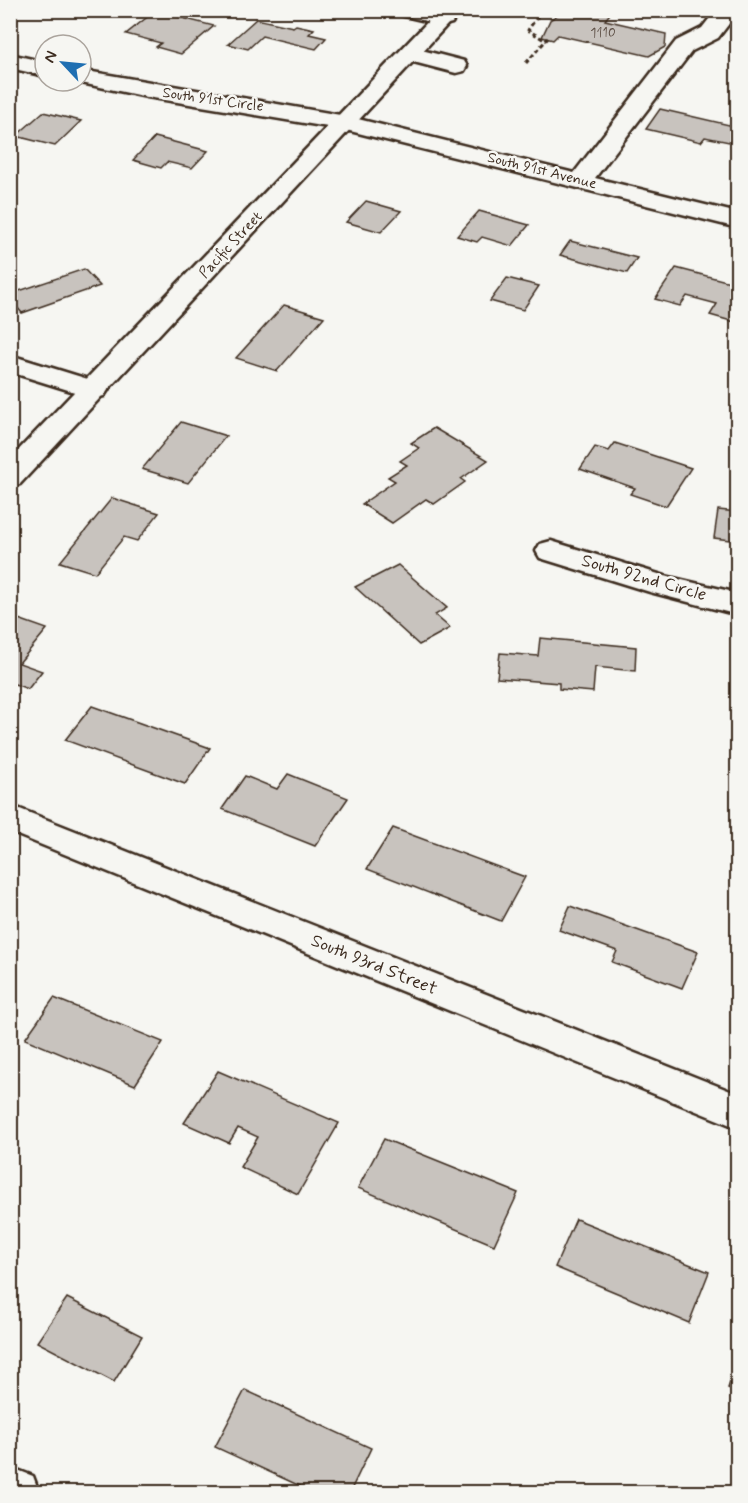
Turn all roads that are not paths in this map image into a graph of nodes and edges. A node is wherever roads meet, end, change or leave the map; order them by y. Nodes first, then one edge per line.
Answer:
1 (408, 10) edge
2 (728, 10) edge
3 (447, 14) edge
4 (410, 54) junction
5 (10, 61) edge
6 (33, 66) edge
7 (456, 66) dead end
8 (93, 79) edge
9 (346, 123) junction
10 (580, 181) junction
11 (738, 221) edge
12 (10, 363) edge
13 (94, 390) junction
14 (10, 477) edge
15 (551, 551) dead end
16 (738, 604) edge
17 (10, 818) edge
18 (738, 1112) edge
19 (10, 1489) edge
20 (17, 1492) edge

1 - 3 street
2 - 10 street
3 - 4 street, Pacific Street
4 - 7 street
4 - 9 street, Pacific Street
5 - 6 street
8 - 9 street, South 91st Circle
9 - 10 street, South 91st Avenue
9 - 13 street, Pacific Street
10 - 11 street, South 91st Avenue
12 - 13 street
13 - 14 street, Pacific Street
15 - 16 street, South 92nd Circle
17 - 18 street, South 93rd Street
19 - 20 street

